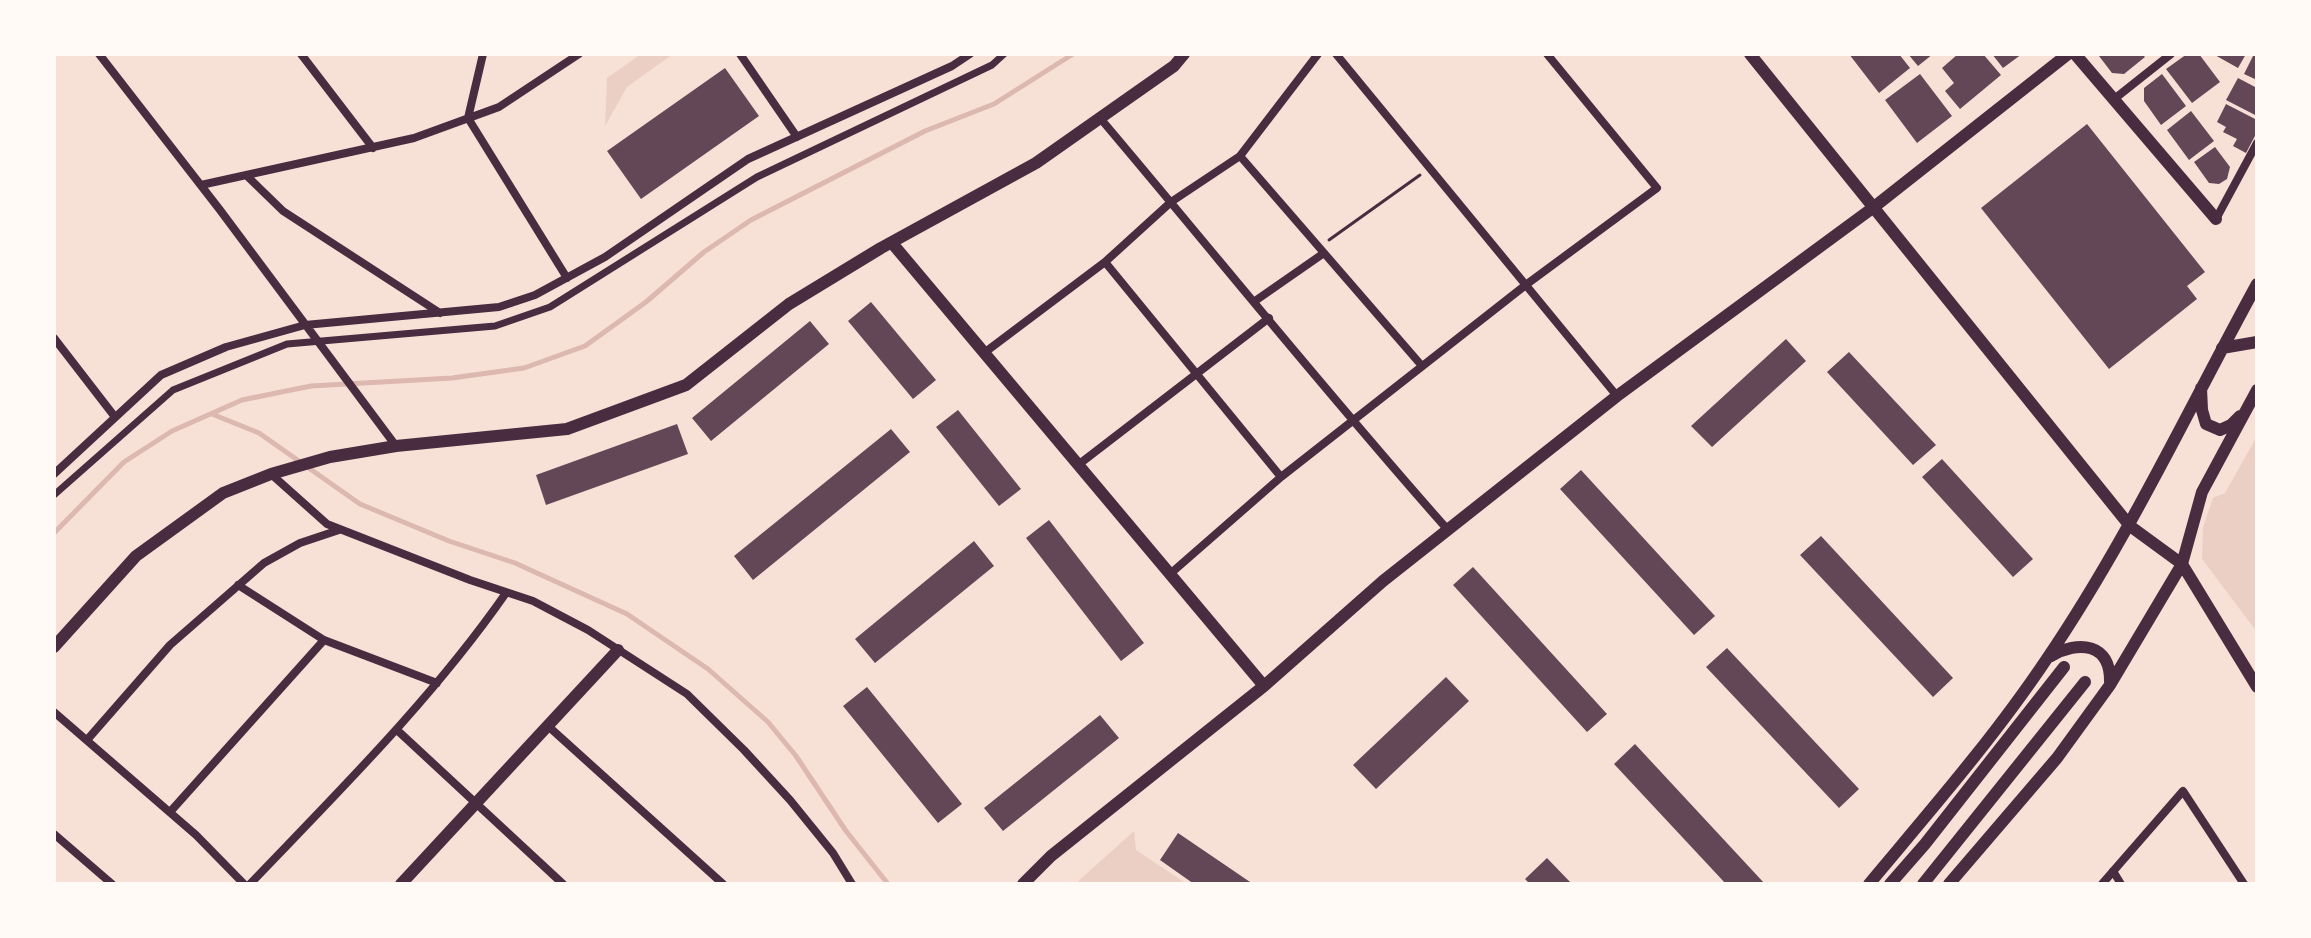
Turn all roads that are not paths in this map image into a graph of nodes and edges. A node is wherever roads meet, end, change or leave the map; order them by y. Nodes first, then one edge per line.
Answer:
1 (99, 54) edge
2 (301, 54) edge
3 (483, 54) edge
4 (579, 54) edge
5 (740, 54) edge
6 (970, 54) edge
7 (1004, 54) edge
8 (1184, 54) edge
9 (1318, 54) edge
10 (1336, 54) edge
11 (1547, 54) edge
12 (1750, 54) edge
13 (2068, 54) edge
14 (2075, 54) edge
15 (2171, 54) edge
16 (2113, 100) junction
17 (468, 118) junction
18 (1100, 118) junction
19 (797, 137) junction
20 (2257, 143) edge
21 (373, 148) junction
22 (1240, 156) junction
23 (247, 176) junction
24 (201, 185) junction
25 (1171, 202) junction
26 (1874, 207) junction
27 (2216, 219) joint
28 (892, 243) junction
29 (1321, 250) junction
30 (1105, 262) junction
31 (567, 278) junction
32 (1527, 284) junction
33 (2257, 284) edge
34 (1255, 301) junction
35 (440, 313) junction
36 (1269, 318) junction
37 (305, 325) junction
38 (54, 338) edge
39 (2257, 342) edge
40 (2222, 348) junction
41 (984, 353) junction
42 (1422, 366) junction
43 (1197, 374) junction
44 (2201, 385) junction
45 (2257, 390) edge
46 (1617, 396) junction
47 (2248, 408) junction
48 (115, 417) junction
49 (1351, 421) junction
50 (396, 446) junction
51 (1078, 465) junction
52 (54, 474) edge
53 (271, 474) junction
54 (1281, 477) junction
55 (54, 495) edge
56 (2130, 526) junction
57 (340, 530) junction
58 (1448, 530) junction
59 (2182, 564) junction
60 (1170, 574) junction
61 (238, 585) junction
62 (506, 593) junction
63 (324, 640) junction
64 (54, 647) edge
65 (618, 650) junction
66 (2047, 658) junction
67 (2064, 667) dead end
68 (2085, 682) dead end
69 (437, 683) junction
70 (2110, 685) junction
71 (1264, 686) junction
72 (2257, 687) edge
73 (54, 712) edge
74 (548, 726) junction
75 (397, 730) junction
76 (87, 740) junction
77 (475, 804) junction
78 (170, 812) junction
79 (54, 834) edge
80 (2113, 871) junction
81 (112, 884) edge
82 (244, 884) edge
83 (250, 884) edge
84 (402, 884) edge
85 (563, 884) edge
86 (723, 884) edge
87 (852, 884) edge
88 (1023, 884) edge
89 (1869, 884) edge
90 (1890, 884) edge
91 (1923, 884) edge
92 (1949, 884) edge
93 (2102, 884) edge
94 (2121, 884) edge
95 (2244, 884) edge

1 - 24 street
2 - 21 street
3 - 17 street
4 - 17 street
5 - 19 street
6 - 19 street
7 - 55 street
8 - 18 street
9 - 22 street
10 - 32 street
11 - 32 street
12 - 26 street
13 - 26 street
14 - 16 street
15 - 16 street
16 - 27 street
17 - 21 street
17 - 31 street
18 - 25 street
18 - 28 street
19 - 31 street
20 - 27 street
21 - 23 street
22 - 25 street
22 - 29 street
23 - 24 street
23 - 35 street
24 - 37 street
25 - 30 street
25 - 34 street
26 - 46 street
26 - 56 street
28 - 41 street
28 - 50 street
29 - 34 street
29 - 42 street
30 - 41 street
30 - 43 street
31 - 35 street
32 - 42 street
32 - 46 street
33 - 40 street
34 - 36 street
35 - 37 street
36 - 43 street
36 - 49 street
37 - 48 street
37 - 50 street
38 - 48 street
39 - 40 street
40 - 44 street
41 - 51 street
42 - 49 street
43 - 51 street
43 - 54 street
44 - 47 street
44 - 56 street
45 - 47 street
46 - 58 street
47 - 59 street
48 - 52 street
49 - 54 street
49 - 58 street
50 - 53 street
51 - 60 street
53 - 57 street
53 - 64 street
54 - 60 street
56 - 59 street
56 - 66 street
57 - 61 street
57 - 62 street
58 - 71 street
59 - 70 street
59 - 72 street
60 - 71 street
61 - 63 street
61 - 76 street
62 - 65 street
62 - 69 street
63 - 69 street
63 - 78 street
65 - 74 street
65 - 87 street
66 - 70 street
66 - 89 street
67 - 90 street
68 - 91 street
69 - 75 street
70 - 92 street
71 - 88 street
73 - 76 street
74 - 77 street
74 - 86 street
75 - 77 street
75 - 83 street
76 - 78 street
77 - 84 street
77 - 85 street
78 - 82 street
79 - 81 street
80 - 93 street
80 - 94 street
80 - 95 street

